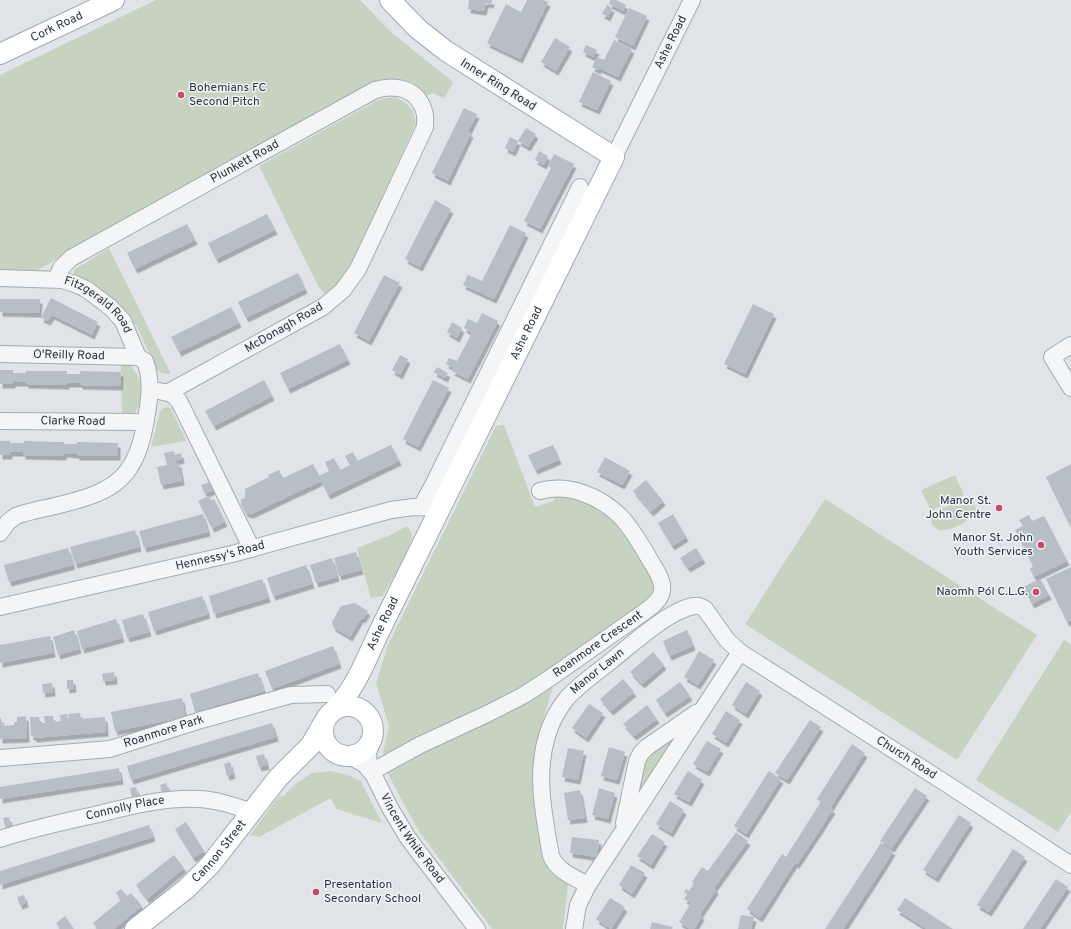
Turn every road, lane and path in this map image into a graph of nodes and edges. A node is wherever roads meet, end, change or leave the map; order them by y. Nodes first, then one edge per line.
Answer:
1 (114, 0) edge
2 (390, 0) edge
3 (692, 0) edge
4 (0, 54) edge
5 (425, 127) joint
6 (614, 157) junction
7 (580, 187) dead end
8 (562, 242) junction
9 (0, 278) edge
10 (56, 279) junction
11 (514, 333) junction
12 (1071, 345) edge
13 (0, 354) edge
14 (138, 357) junction
15 (1071, 388) edge
16 (150, 390) junction
17 (169, 392) junction
18 (0, 421) edge
19 (145, 422) junction
20 (540, 491) dead end
21 (421, 507) junction
22 (441, 508) junction
23 (2, 524) edge
24 (252, 549) junction
25 (0, 607) edge
26 (740, 652) junction
27 (363, 667) junction
28 (331, 701) junction
29 (702, 709) junction
30 (368, 716) junction
31 (323, 724) junction
32 (372, 739) junction
33 (344, 755) junction
34 (0, 758) edge
35 (292, 764) junction
36 (371, 772) junction
37 (252, 812) junction
38 (622, 833) junction
39 (0, 839) edge
40 (1071, 865) edge
41 (588, 885) junction
42 (135, 929) edge
43 (477, 929) edge
44 (574, 929) edge

1 - 4 main road, Cork Road
2 - 6 main road, Inner Ring Road
3 - 6 street, Ashe Road
5 - 10 street, Plunkett Road
5 - 17 street, McDonagh Road
6 - 8 main road, Ashe Road
7 - 8 street
8 - 11 main road, Ashe Road
9 - 10 street, Fitzgerald Road
10 - 14 street, Fitzgerald Road
11 - 21 street
11 - 22 main road, Ashe Road
12 - 15 street
13 - 14 street, O'Reilly Road
14 - 16 street, Fitzgerald Road
16 - 17 street
16 - 19 street
17 - 24 street
18 - 19 street, Clarke Road
19 - 23 street
20 - 36 street, Roanmore Crescent
21 - 22 street, Hennessy's Road
21 - 24 street, Hennessy's Road
22 - 27 main road, Ashe Road
24 - 25 street, Hennessy's Road
26 - 29 street
26 - 40 street, Church Road
26 - 41 street, Manor Lawn
27 - 28 main road, Ashe Road
27 - 30 main road, Ashe Road
28 - 30 main road
28 - 31 main road
28 - 34 street, Roanmore Park
29 - 38 street
29 - 38 street
30 - 32 main road
31 - 33 main road
31 - 35 main road, Cannon Street
32 - 33 main road
32 - 36 street, Vincent White Road
33 - 35 main road, Cannon Street
33 - 36 street
35 - 37 main road, Cannon Street
36 - 43 street, Vincent White Road
37 - 39 street, Connolly Place
37 - 42 main road, Cannon Street
38 - 41 street
41 - 44 street

